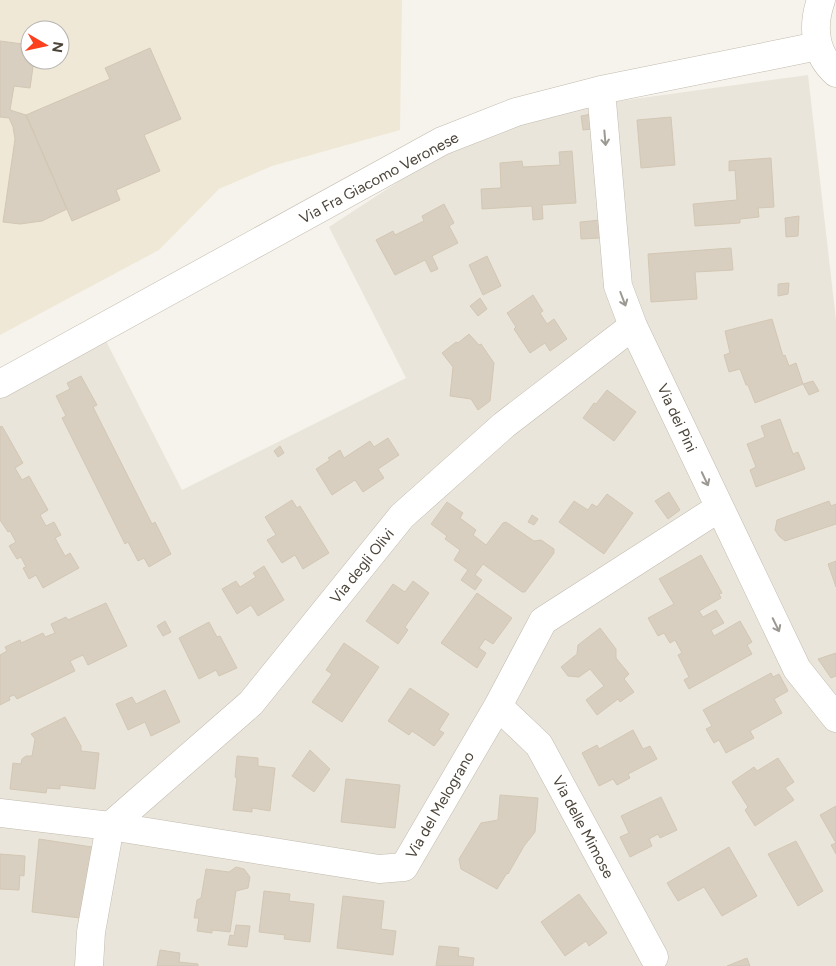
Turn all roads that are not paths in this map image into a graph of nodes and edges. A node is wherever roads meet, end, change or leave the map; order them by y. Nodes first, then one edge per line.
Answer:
1 (821, 0) edge
2 (818, 46) junction
3 (836, 73) edge
4 (601, 90) junction
5 (633, 326) junction
6 (0, 384) edge
7 (719, 508) junction
8 (498, 706) junction
9 (836, 718) edge
10 (0, 813) edge
11 (110, 826) junction
12 (654, 958) dead end
13 (89, 966) edge

1 - 2 street
2 - 3 street
2 - 4 street, Via Fra Giacomo Veronese
4 -> 5 street, Via dei Pini
4 - 6 street, Via Fra Giacomo Veronese
5 -> 7 street, Via dei Pini
5 - 11 street, Via degli Olivi
7 - 8 street, Via del Melograno
7 -> 9 street, Via dei Pini
8 - 11 street, Via del Melograno
8 - 12 street, Via delle Mimose
10 - 11 street, Via del Melograno
11 - 13 street

